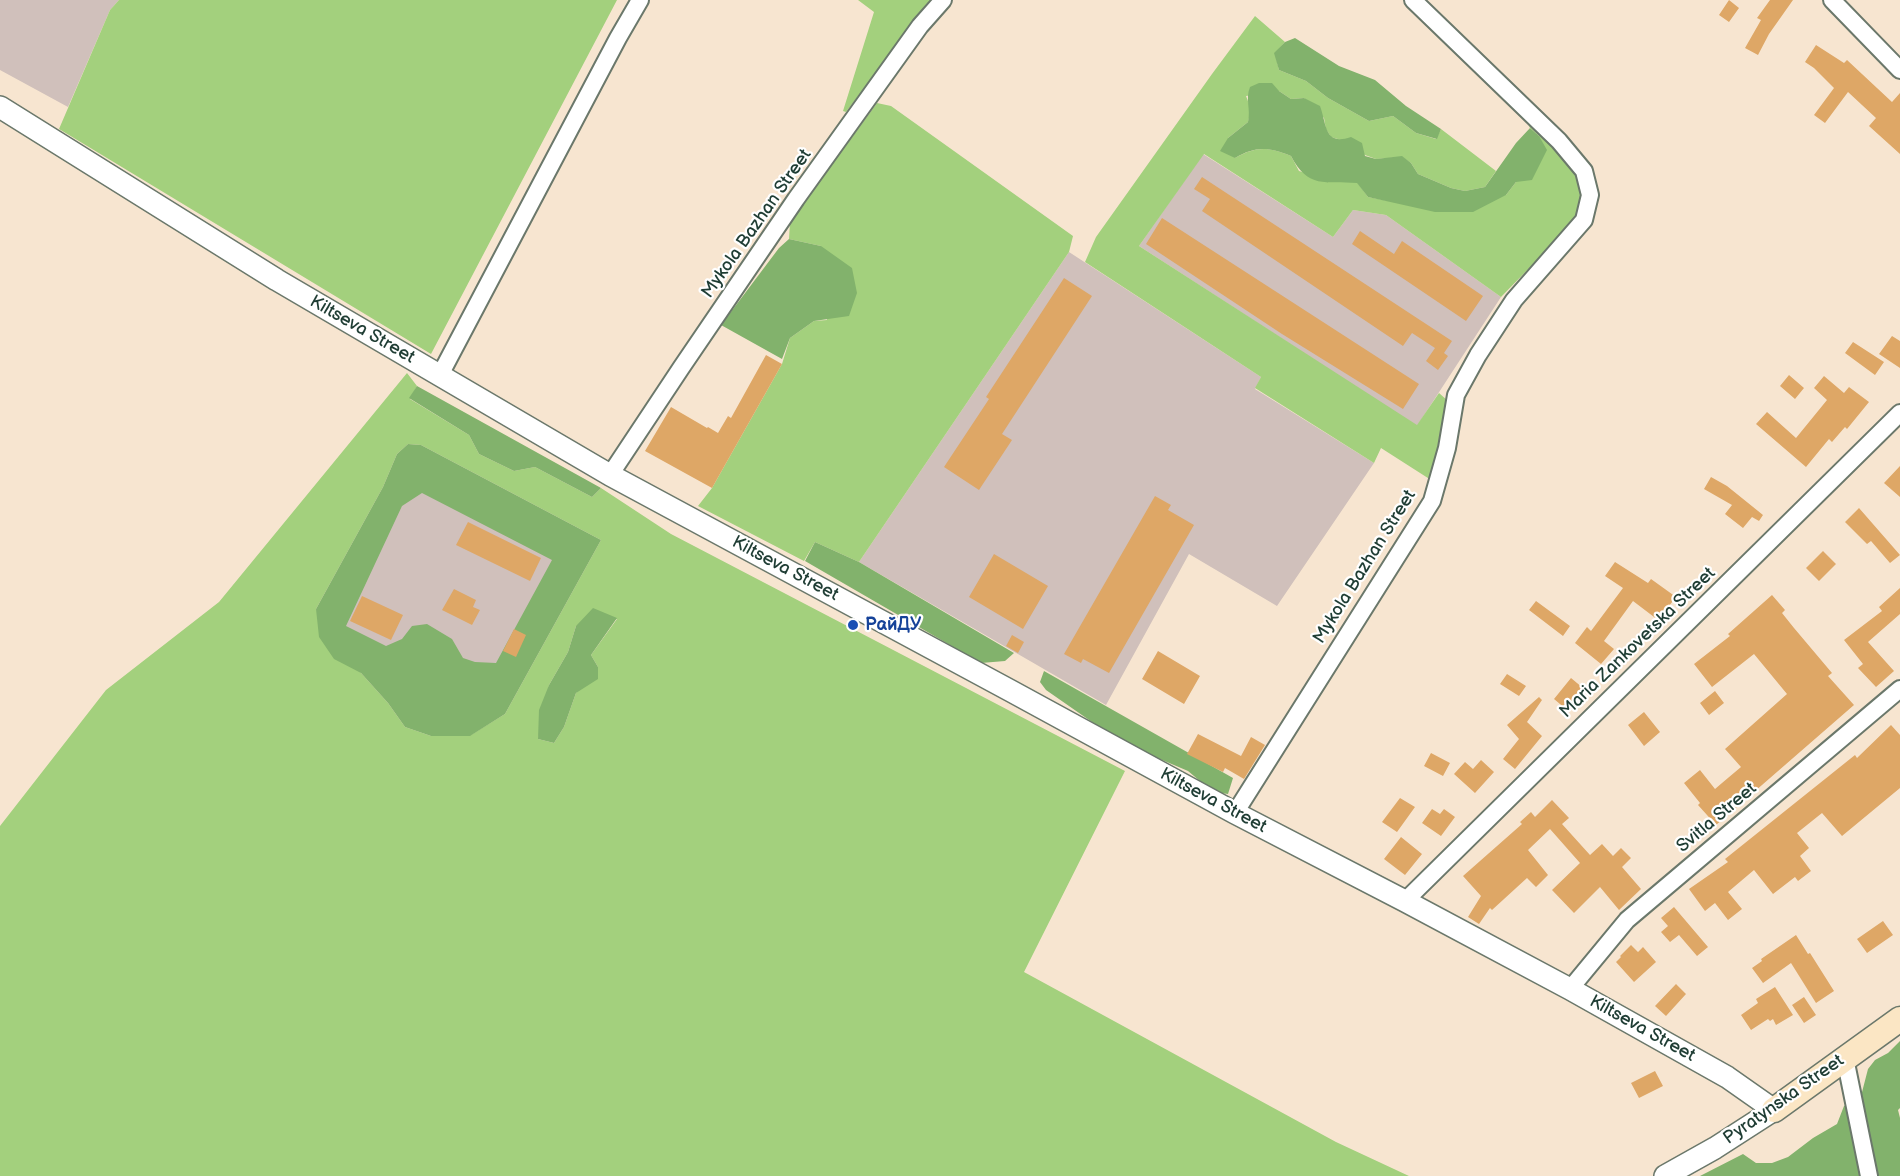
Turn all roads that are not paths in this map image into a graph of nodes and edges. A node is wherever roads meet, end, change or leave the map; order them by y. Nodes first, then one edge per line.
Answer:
1 (640, 0) edge
2 (943, 0) edge
3 (1413, 0) edge
4 (1832, 0) edge
5 (1900, 70) edge
6 (0, 107) edge
7 (440, 375) junction
8 (1900, 413) edge
9 (610, 475) junction
10 (1900, 689) edge
11 (1235, 813) junction
12 (1405, 901) junction
13 (1570, 989) junction
14 (1900, 1019) edge
15 (1845, 1058) junction
16 (1774, 1110) junction
17 (1665, 1176) edge
18 (1869, 1176) edge

1 - 7 street
2 - 9 street, Mykola Bazhan Street
3 - 11 street, Mykola Bazhan Street
4 - 5 street
6 - 7 street, Kiltseva Street
7 - 9 street, Kiltseva Street
8 - 12 street, Maria Zankovetska Street
9 - 11 street, Kiltseva Street
10 - 13 street, Svitla Street
11 - 12 street, Kiltseva Street
12 - 13 street, Kiltseva Street
13 - 16 street, Kiltseva Street
14 - 15 main road, Pyratynska Street
15 - 16 main road, Pyratynska Street
15 - 18 street
16 - 17 street, Pyratynska Street

